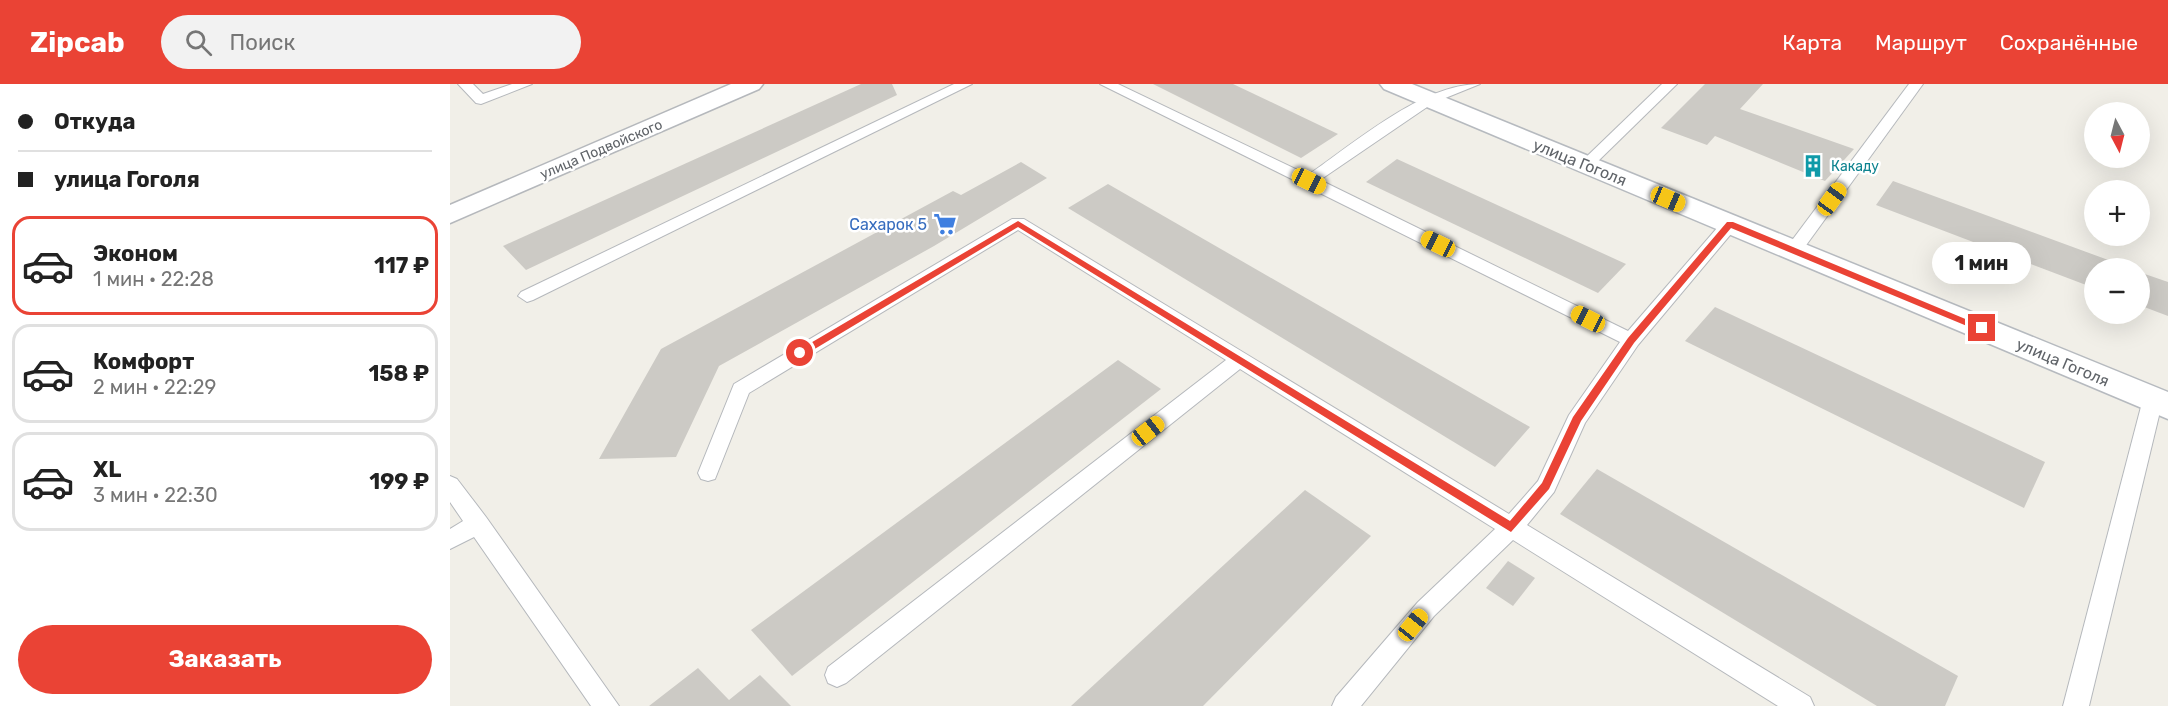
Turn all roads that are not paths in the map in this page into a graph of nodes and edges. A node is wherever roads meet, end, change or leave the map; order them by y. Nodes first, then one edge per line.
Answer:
1 (465, 84) edge
2 (525, 84) edge
3 (751, 84) edge
4 (965, 84) edge
5 (1107, 84) edge
6 (1392, 84) edge
7 (1473, 84) edge
8 (1670, 84) edge
9 (1916, 84) edge
10 (1428, 100) junction
11 (1586, 165) junction
12 (1309, 181) junction
13 (450, 215) edge
14 (1730, 224) junction
15 (1793, 251) junction
16 (527, 296) dead end
17 (1631, 340) junction
18 (1240, 359) junction
19 (2161, 403) edge
20 (708, 472) dead end
21 (450, 485) edge
22 (477, 524) junction
23 (1511, 528) junction
24 (450, 540) edge
25 (837, 675) dead end
26 (606, 706) edge
27 (1345, 706) edge
28 (1801, 706) edge
29 (2076, 706) edge

1 - 2 lane
3 - 13 main road, улица Подвойского
4 - 16 lane
5 - 12 lane
6 - 10 main road, улица Гоголя
7 - 10 lane
8 - 11 lane
9 - 15 lane
10 - 11 main road, улица Гоголя
10 - 12 lane
11 - 14 main road, улица Гоголя
12 - 17 lane
14 - 15 main road, улица Гоголя
14 - 17 lane
15 - 19 main road, улица Гоголя
17 - 23 lane
18 - 20 lane
18 - 23 lane
18 - 25 lane
19 - 29 lane
21 - 22 lane
22 - 24 lane
22 - 26 lane
23 - 27 lane
23 - 28 lane

